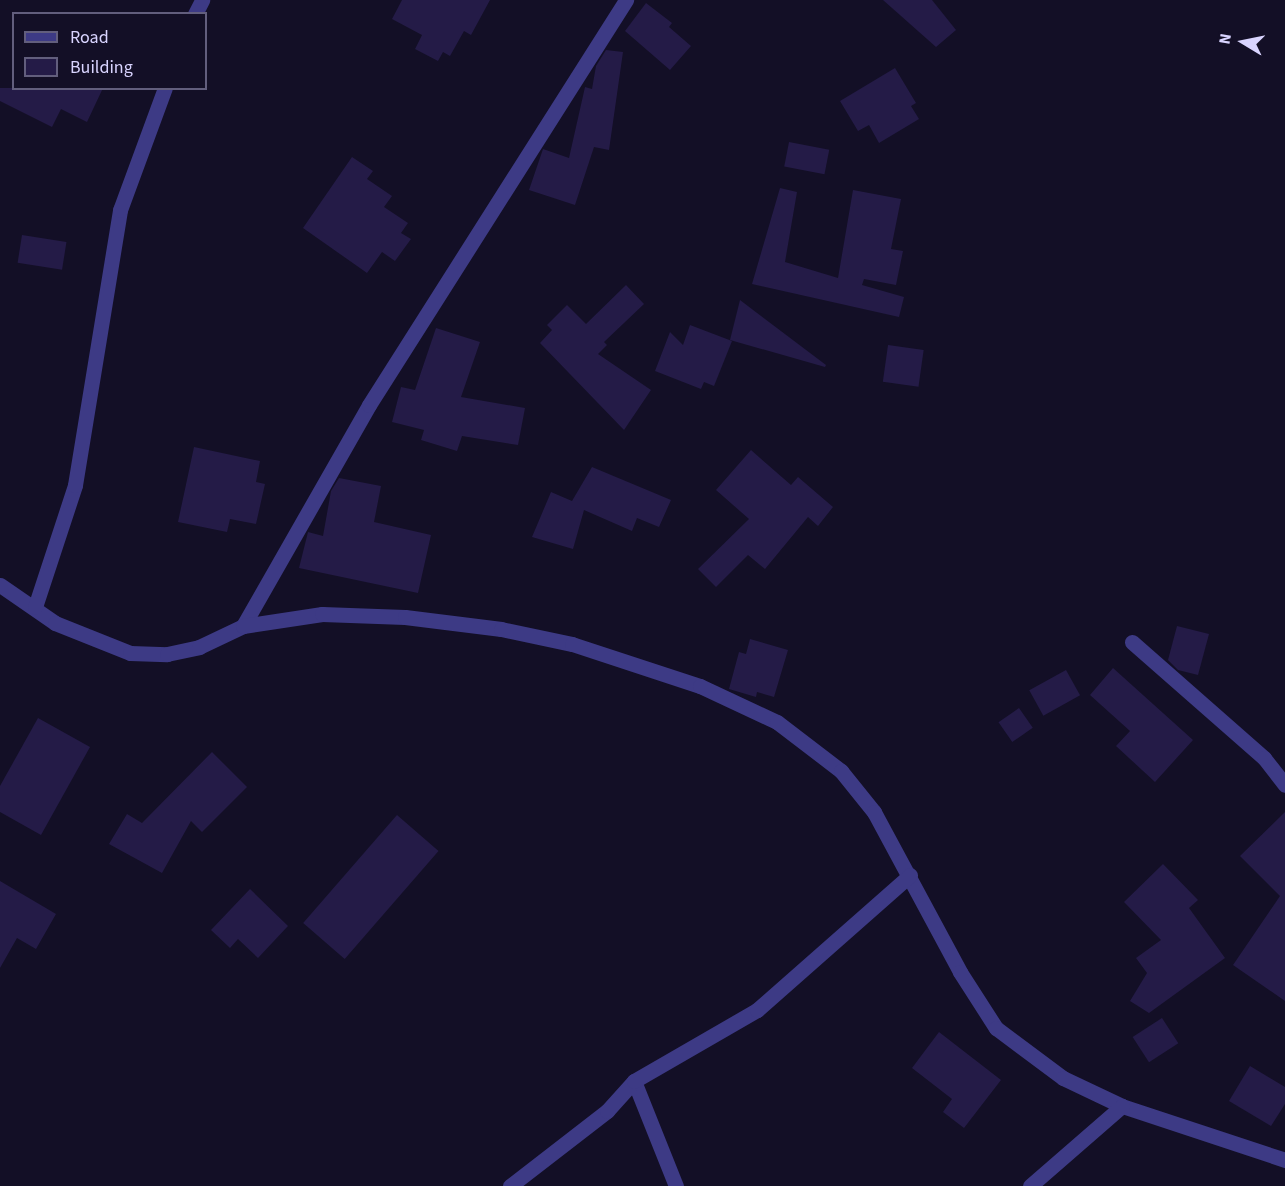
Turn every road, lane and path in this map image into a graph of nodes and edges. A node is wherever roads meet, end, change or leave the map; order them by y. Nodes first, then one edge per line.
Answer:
1 (627, 0) edge
2 (164, 90) edge
3 (0, 585) edge
4 (35, 607) junction
5 (243, 626) junction
6 (1132, 642) dead end
7 (1285, 785) edge
8 (910, 875) junction
9 (634, 1081) junction
10 (1122, 1106) junction
11 (1285, 1160) edge
12 (510, 1186) edge
13 (676, 1186) edge
14 (1030, 1186) edge

1 - 5 street
2 - 4 street
3 - 4 street
4 - 5 street
5 - 8 street
6 - 7 street
8 - 9 street
8 - 10 street
9 - 12 street
9 - 13 street
10 - 11 street
10 - 14 street

